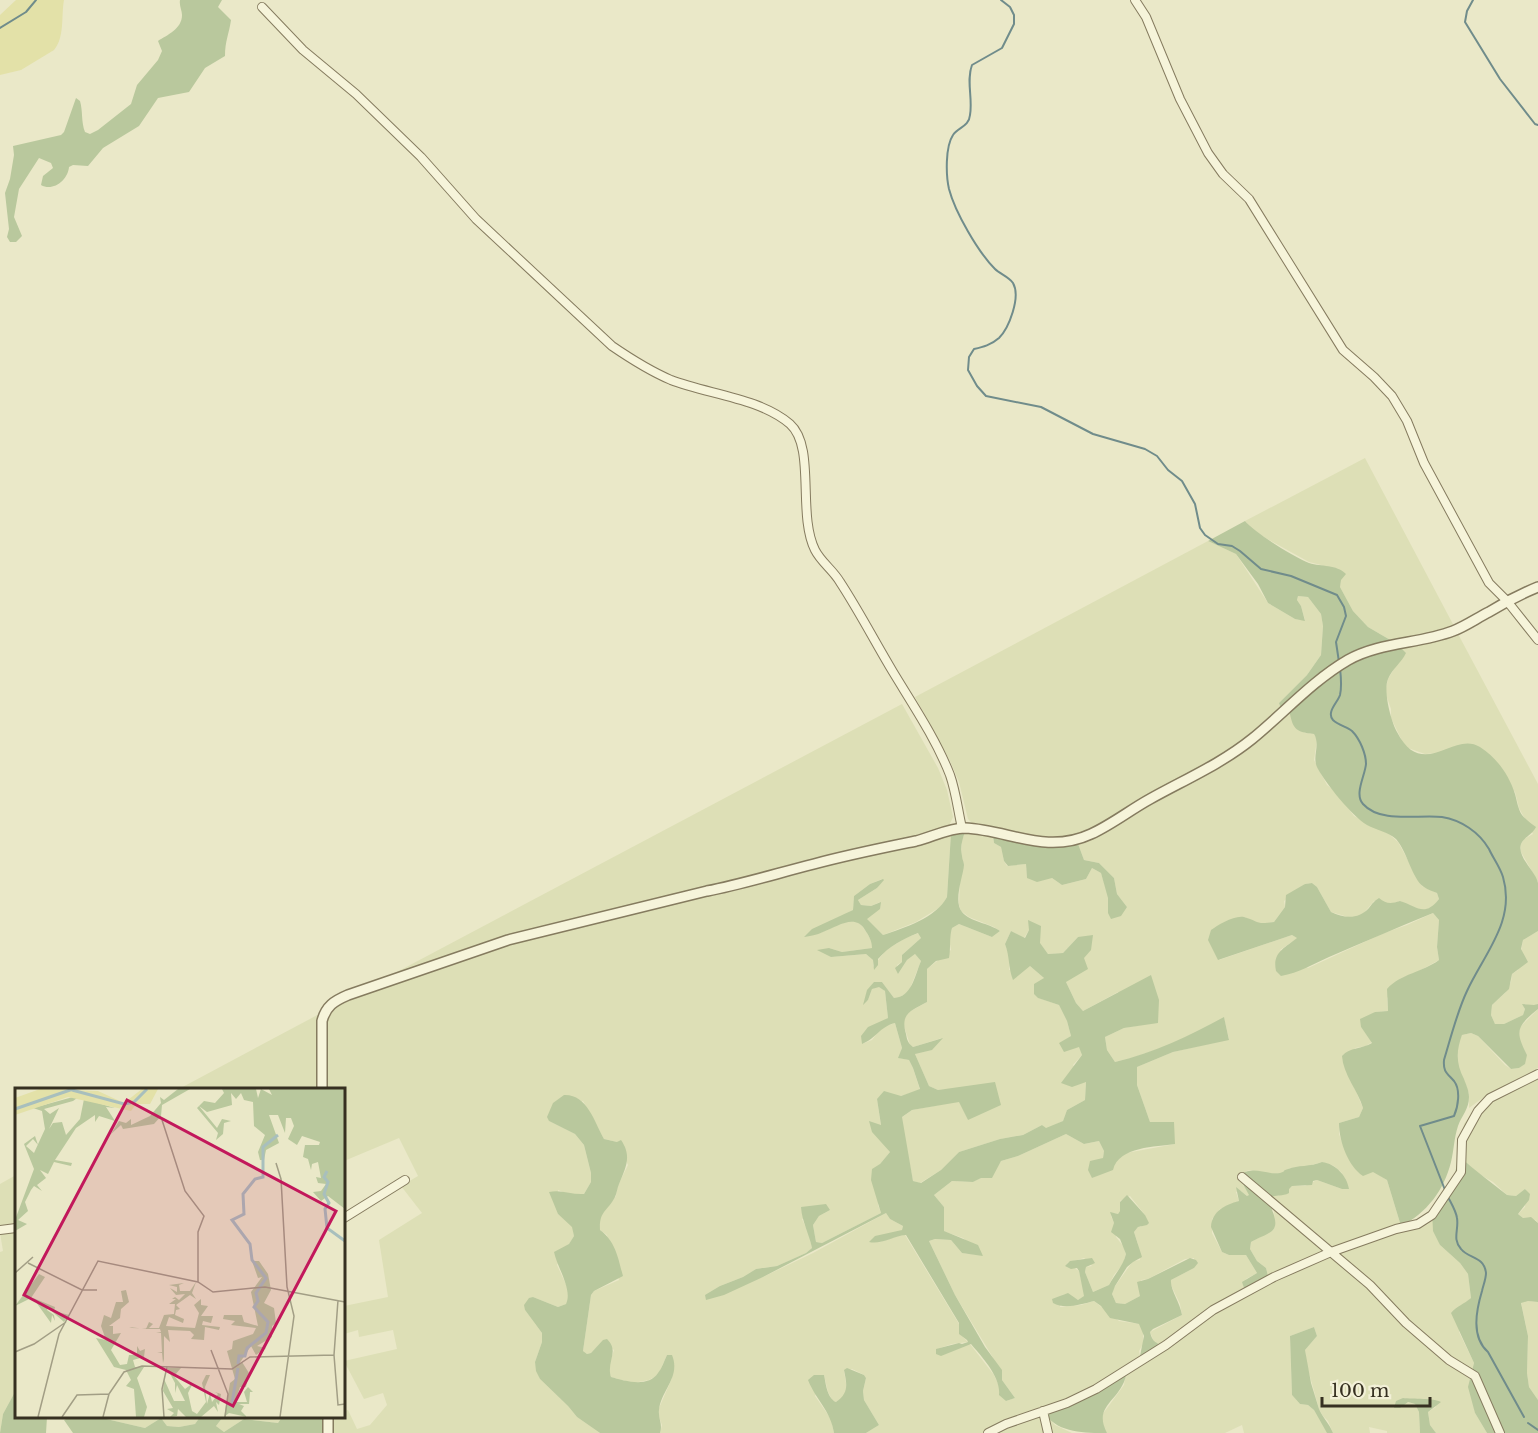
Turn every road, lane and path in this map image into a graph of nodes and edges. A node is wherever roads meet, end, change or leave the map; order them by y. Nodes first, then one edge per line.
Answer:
1 (1135, 0) edge
2 (262, 7) dead end
3 (1538, 587) edge
4 (1507, 602) junction
5 (1538, 640) edge
6 (962, 828) junction
7 (1538, 1074) edge
8 (321, 1088) edge
9 (1242, 1177) dead end
10 (405, 1180) dead end
11 (345, 1217) edge
12 (15, 1228) edge
13 (0, 1230) edge
14 (1331, 1252) junction
15 (1043, 1411) junction
16 (988, 1433) edge
17 (1048, 1433) edge
18 (1500, 1433) edge

1 - 4 street
2 - 6 street
3 - 4 street
4 - 5 street
4 - 6 street
6 - 8 street
7 - 14 street
9 - 14 street
10 - 11 street
12 - 13 street
14 - 15 street
14 - 18 street
15 - 16 street
15 - 17 street

